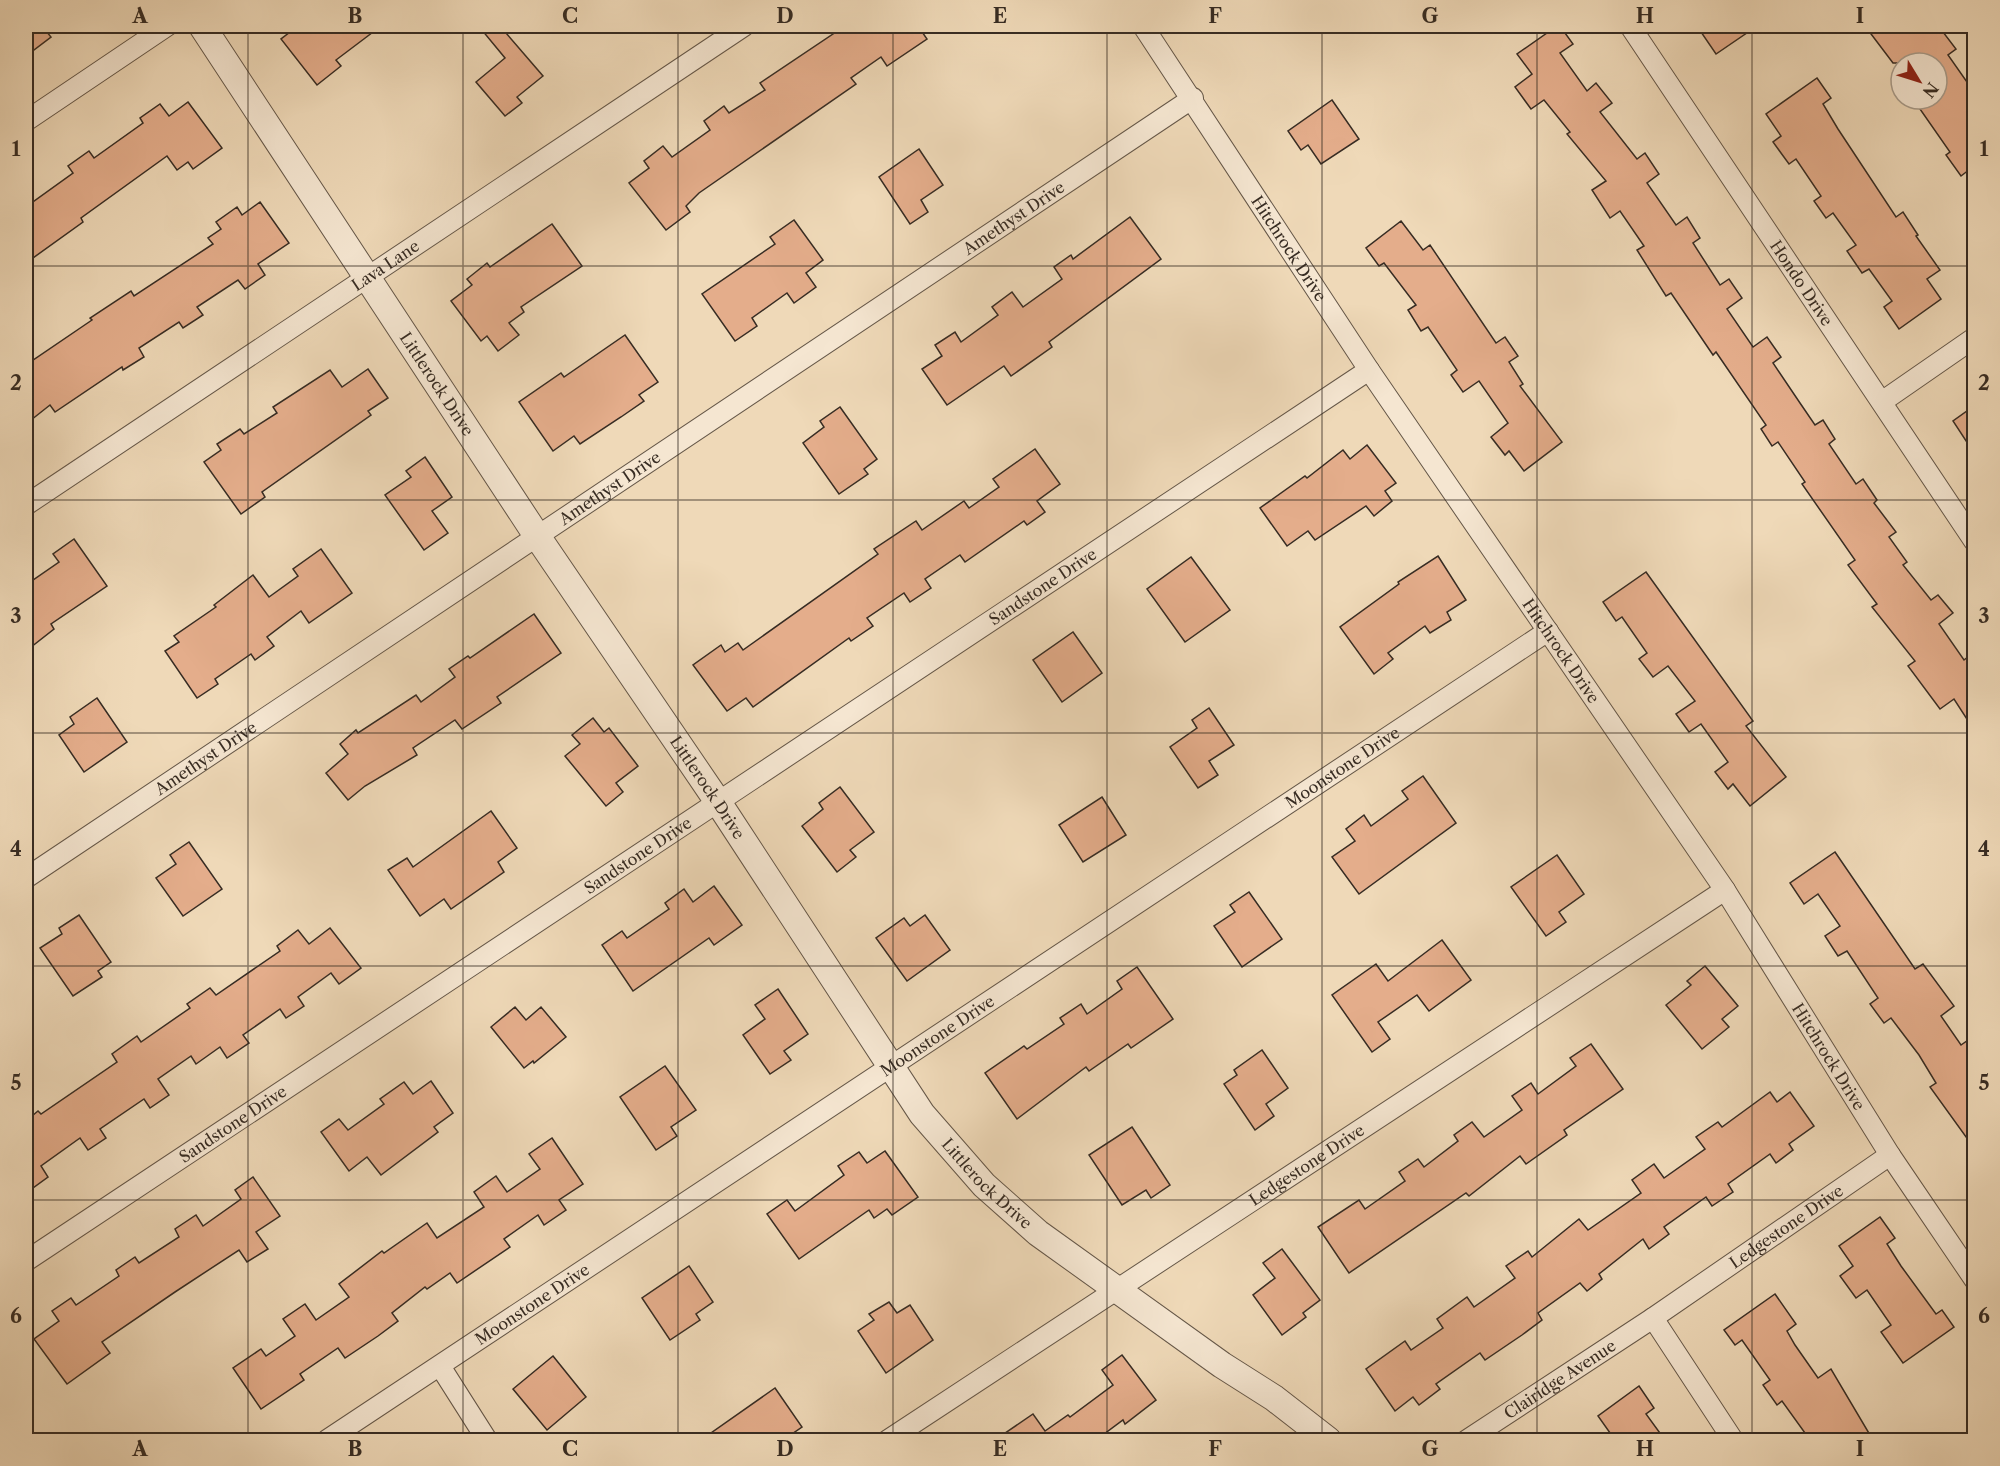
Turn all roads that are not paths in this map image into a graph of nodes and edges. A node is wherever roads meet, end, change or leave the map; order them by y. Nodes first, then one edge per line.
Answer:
1 (167, 26) edge
2 (202, 26) edge
3 (744, 26) edge
4 (1143, 26) edge
5 (1630, 26) edge
6 (1193, 98) junction
7 (26, 121) edge
8 (366, 277) junction
9 (1974, 338) edge
10 (1369, 370) junction
11 (1883, 401) junction
12 (26, 505) edge
13 (537, 536) junction
14 (1974, 541) edge
15 (1548, 631) junction
16 (718, 802) junction
17 (26, 878) edge
18 (1725, 890) junction
19 (891, 1066) junction
20 (1890, 1155) junction
21 (26, 1261) edge
22 (1974, 1279) edge
23 (1117, 1289) junction
24 (1653, 1318) junction
25 (440, 1366) junction
26 (327, 1440) edge
27 (487, 1440) edge
28 (888, 1440) edge
29 (1328, 1440) edge
30 (1467, 1440) edge
31 (1733, 1440) edge

1 - 7 street
2 - 8 street, Littlerock Drive
3 - 8 street, Lava Lane
4 - 6 street, Hitchrock Drive
5 - 11 street, Hondo Drive
6 - 10 street, Hitchrock Drive
6 - 13 street, Amethyst Drive
8 - 12 street, Lava Lane
8 - 13 street, Littlerock Drive
9 - 11 street
10 - 15 street, Hitchrock Drive
10 - 16 street, Sandstone Drive
11 - 14 street, Hondo Drive
13 - 16 street, Littlerock Drive
13 - 17 street, Amethyst Drive
15 - 18 street, Hitchrock Drive
15 - 19 street, Moonstone Drive
16 - 19 street, Littlerock Drive
16 - 21 street, Sandstone Drive
18 - 20 street, Hitchrock Drive
18 - 23 street, Ledgestone Drive
19 - 23 street, Littlerock Drive
19 - 25 street, Moonstone Drive
20 - 22 street, Hitchrock Drive
20 - 24 street, Ledgestone Drive
23 - 28 street, Ledgestone Drive
23 - 29 street, Littlerock Drive
24 - 30 street, Clairidge Avenue
24 - 31 street
25 - 26 street, Moonstone Drive
25 - 27 street

